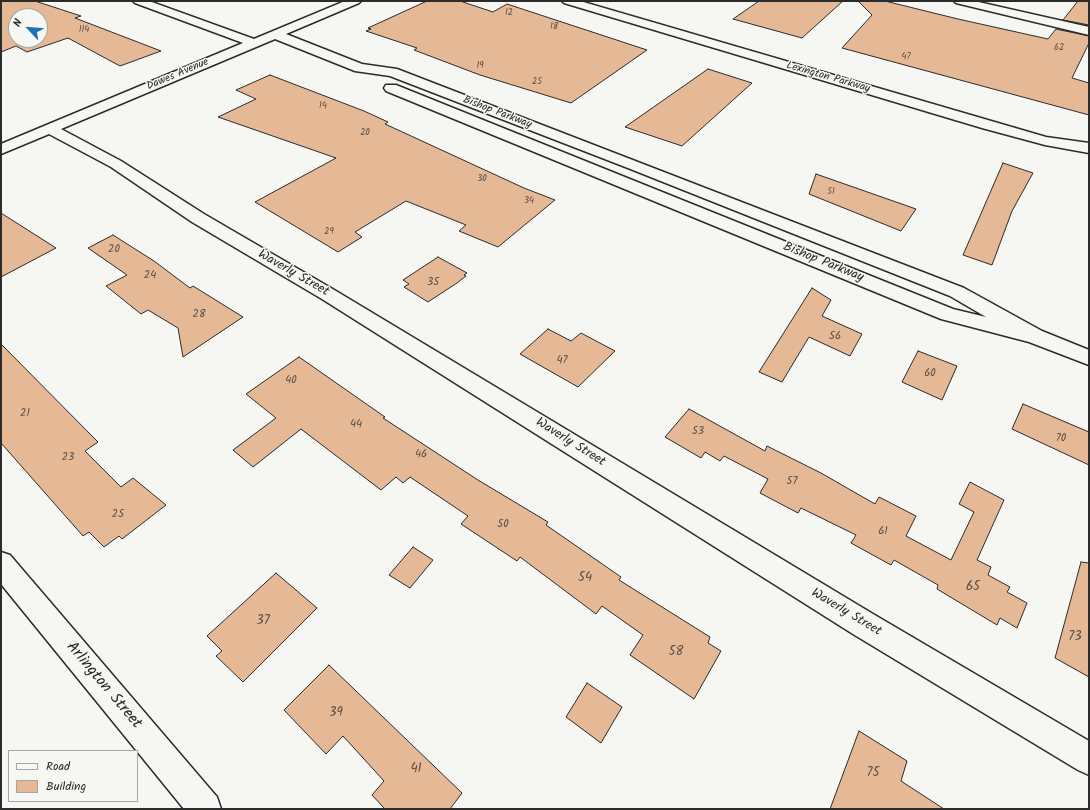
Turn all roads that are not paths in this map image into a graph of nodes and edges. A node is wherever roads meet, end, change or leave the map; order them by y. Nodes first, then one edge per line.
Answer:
1 (139, 1) edge
2 (355, 1) edge
3 (568, 1) edge
4 (603, 1) edge
5 (960, 1) edge
6 (1002, 1) edge
7 (1089, 20) edge
8 (1089, 31) edge
9 (274, 34) junction
10 (253, 43) junction
11 (771, 48) junction
12 (759, 58) junction
13 (360, 68) junction
14 (839, 68) dead end
15 (1006, 117) dead end
16 (50, 129) junction
17 (1089, 147) edge
18 (1, 149) edge
19 (633, 165) junction
20 (615, 179) junction
21 (1035, 336) junction
22 (1089, 358) edge
23 (1, 564) edge
24 (1089, 759) edge
25 (205, 809) edge

1 - 10 street
2 - 9 street, Dawes Avenue
3 - 12 street, Lexington Parkway
4 - 11 street, Lexington Parkway
5 - 8 street
6 - 7 street
9 - 10 street, Dawes Avenue
9 - 13 street, Bishop Parkway
10 - 16 street, Dawes Avenue
11 - 12 street
11 - 14 street, Lexington Parkway
12 - 17 street, Lexington Parkway
13 - 19 street, Bishop Parkway
13 - 20 street, Bishop Parkway
15 - 17 street, Lexington Parkway
16 - 18 street, Dawes Avenue
16 - 24 street, Waverly Street
19 - 20 street
19 - 21 street, Bishop Parkway
20 - 21 street, Bishop Parkway
21 - 22 street, Bishop Parkway
23 - 25 street, Arlington Street

